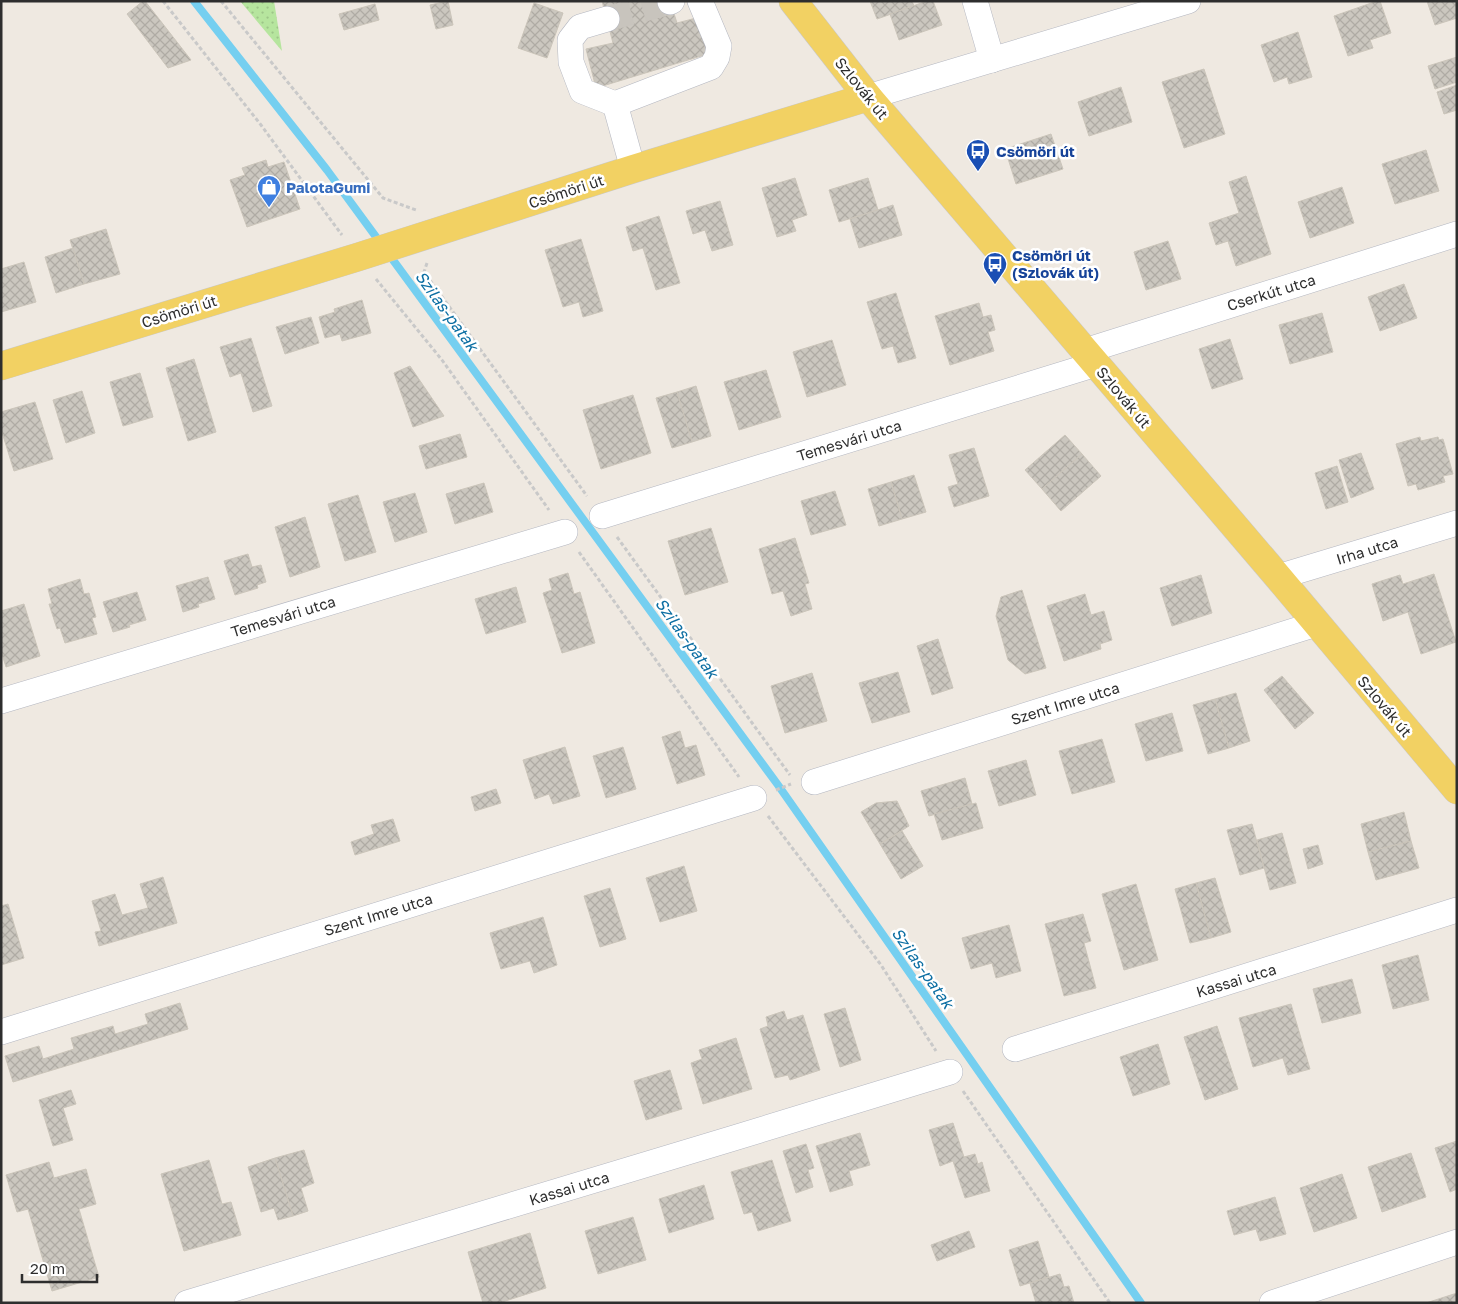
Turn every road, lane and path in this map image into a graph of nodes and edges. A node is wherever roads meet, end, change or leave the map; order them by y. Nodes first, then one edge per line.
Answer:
1 (163, 1) edge
2 (221, 1) edge
3 (700, 1) edge
4 (793, 1) edge
5 (975, 1) edge
6 (1188, 1) edge
7 (607, 19) tunnel mouth
8 (992, 60) junction
9 (868, 97) junction
10 (615, 104) junction
11 (633, 170) junction
12 (434, 233) junction
13 (1457, 234) edge
14 (358, 257) junction
15 (1091, 358) junction
16 (1, 366) edge
17 (602, 516) junction
18 (1457, 523) edge
19 (565, 532) dead end
20 (1278, 577) junction
21 (1316, 624) junction
22 (1, 701) edge
23 (790, 775) dead end
24 (814, 782) dead end
25 (1457, 790) edge
26 (754, 798) dead end
27 (1457, 910) edge
28 (1, 1032) edge
29 (1015, 1049) dead end
30 (950, 1072) dead end
31 (1457, 1242) edge
32 (187, 1303) edge
33 (1272, 1303) edge

1 - 14 path
2 - 12 path
3 - 10 street
4 - 9 main road, Szlovák út
5 - 8 street
6 - 8 street, Csömöri út
7 - 10 street
8 - 9 street, Csömöri út
9 - 11 main road, Csömöri út
9 - 15 main road, Szlovák út
10 - 11 street
11 - 12 main road, Csömöri út
12 - 14 main road, Csömöri út
12 - 17 path
13 - 15 street, Cserkút utca
14 - 16 main road, Csömöri út
15 - 17 street, Temesvári utca
15 - 20 main road, Szlovák út
17 - 23 path
18 - 20 street, Irha utca
19 - 22 street, Temesvári utca
20 - 21 main road, Szlovák út
21 - 24 street, Szent Imre utca
21 - 25 main road, Szlovák út
26 - 28 street, Szent Imre utca
27 - 29 street, Kassai utca
30 - 32 street, Kassai utca
31 - 33 street

